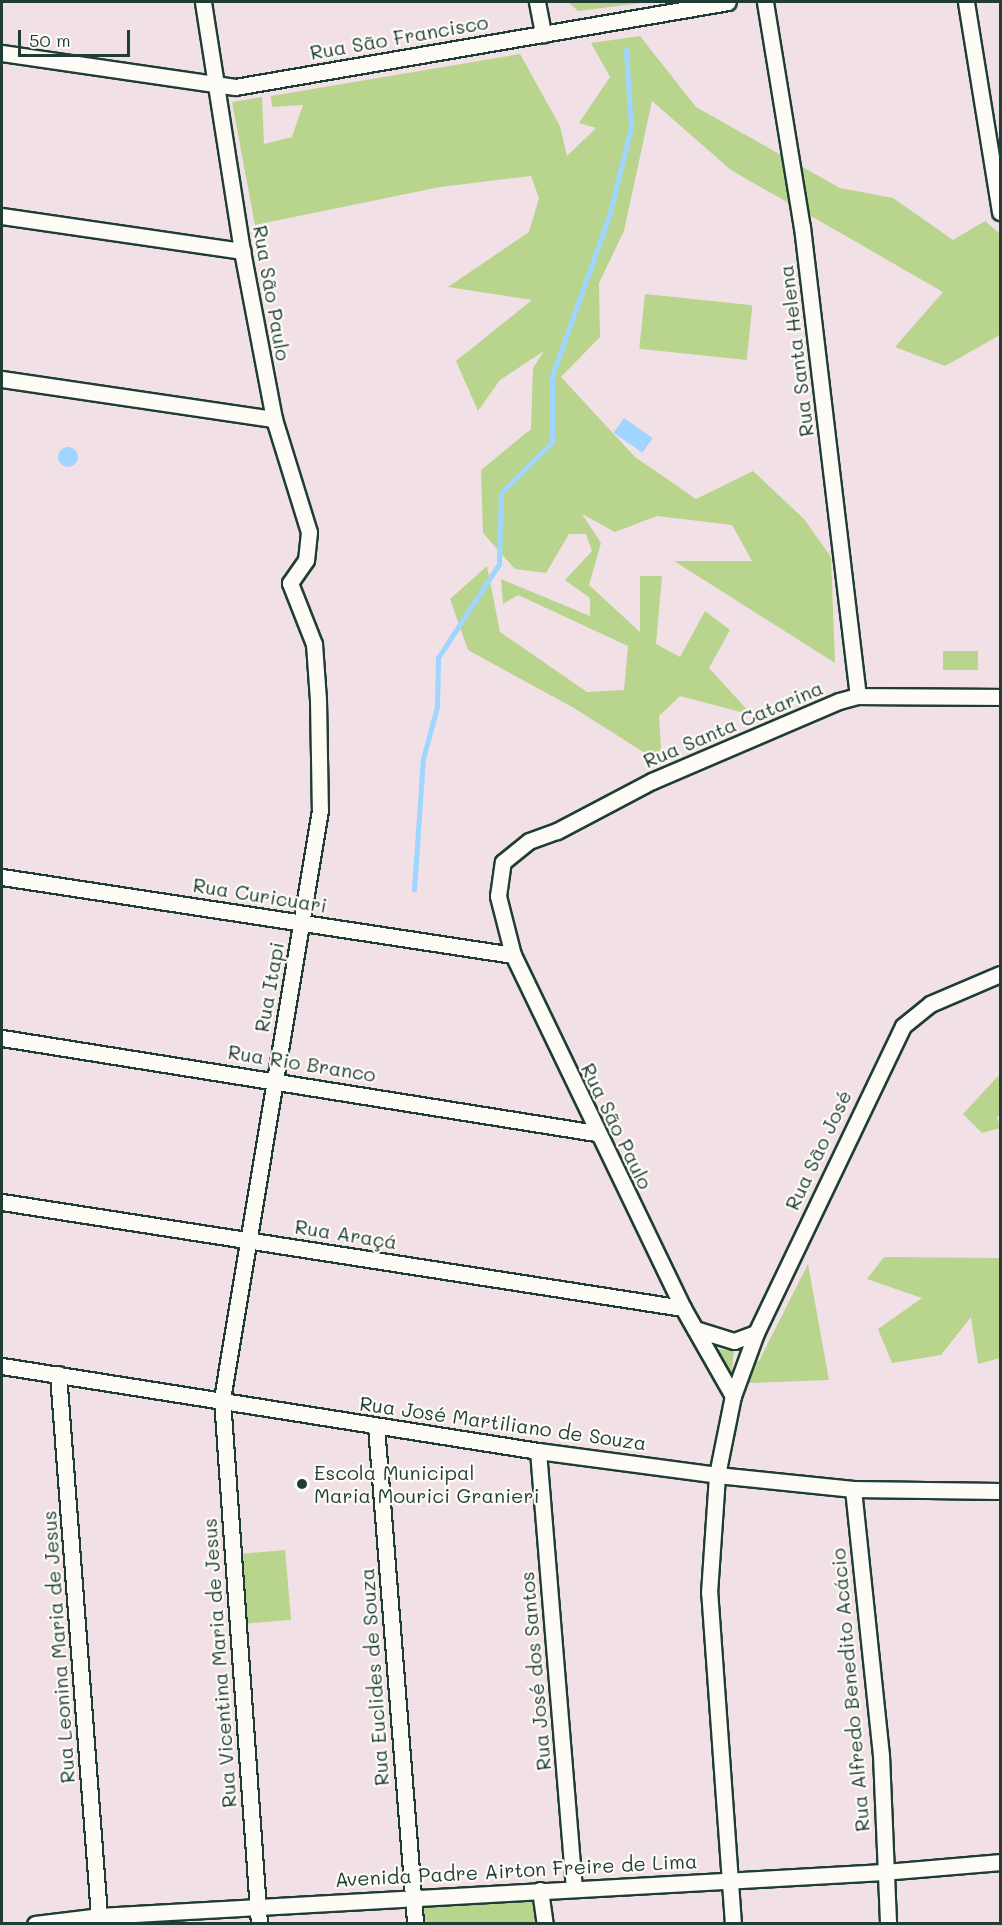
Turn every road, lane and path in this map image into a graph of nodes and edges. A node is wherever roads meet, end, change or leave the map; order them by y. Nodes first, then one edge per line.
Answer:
1 (203, 2) edge
2 (537, 2) edge
3 (728, 2) edge
4 (765, 2) edge
5 (966, 2) edge
6 (543, 34) junction
7 (2, 53) edge
8 (218, 86) junction
9 (1000, 212) edge
10 (2, 216) edge
11 (242, 251) junction
12 (2, 379) edge
13 (274, 419) junction
14 (290, 584) joint
15 (858, 696) junction
16 (1000, 697) edge
17 (502, 862) joint
18 (2, 877) edge
19 (302, 923) junction
20 (513, 955) junction
21 (1000, 974) edge
22 (2, 1038) edge
23 (275, 1079) junction
24 (596, 1133) junction
25 (2, 1202) edge
26 (248, 1239) junction
27 (683, 1308) junction
28 (695, 1329) junction
29 (756, 1333) junction
30 (2, 1366) edge
31 (58, 1374) junction
32 (733, 1396) junction
33 (222, 1399) junction
34 (376, 1426) junction
35 (538, 1451) junction
36 (717, 1475) junction
37 (853, 1489) junction
38 (1000, 1491) edge
39 (1000, 1862) edge
40 (884, 1872) junction
41 (727, 1879) junction
42 (574, 1888) junction
43 (540, 1890) junction
44 (412, 1898) junction
45 (258, 1907) junction
46 (99, 1916) junction
47 (35, 1923) edge
48 (259, 1923) edge
49 (414, 1923) edge
50 (545, 1923) edge
51 (733, 1923) edge
52 (888, 1923) edge

1 - 8 street, Rua São Paulo
2 - 6 street
3 - 6 street, Rua São Francisco
4 - 15 street, Rua Santa Helena
5 - 9 street
6 - 8 street, Rua São Francisco
7 - 8 street, Rua São Francisco
8 - 11 street, Rua São Paulo
10 - 11 street
11 - 13 street, Rua São Paulo
12 - 13 street
13 - 14 street, Rua São Paulo
14 - 19 street, Rua Itapi
15 - 16 street, Rua Santa Catarina
15 - 17 street, Rua Santa Catarina
17 - 20 street, Rua São Paulo
18 - 19 street, Rua Curicuari
19 - 20 street, Rua Curicuari
19 - 23 street, Rua Itapi
20 - 24 street, Rua São Paulo
21 - 29 street, Rua São José
22 - 23 street, Rua Rio Branco
23 - 24 street, Rua Rio Branco
23 - 26 street, Rua Itapi
24 - 27 street, Rua São Paulo
25 - 26 street, Rua Araçá
26 - 27 street, Rua Araçá
26 - 33 street, Rua Itapi
27 - 28 street, Rua São Paulo
28 - 29 street
28 - 32 street, Rua São Paulo
29 - 32 street, Rua São José
30 - 31 street, Rua José Martiliano de Souza
31 - 33 street, Rua José Martiliano de Souza
31 - 46 street, Rua Leonina Maria de Jesus
32 - 36 street, Rua São José
33 - 34 street, Rua José Martiliano de Souza
33 - 45 street, Rua Vicentina Maria de Jesus
34 - 35 street, Rua José Martiliano de Souza
34 - 44 street, Rua Euclides de Souza
35 - 36 street, Rua José Martiliano de Souza
35 - 42 street, Rua José dos Santos
36 - 37 street, Rua José Martiliano de Souza
36 - 41 street, Rua São José
37 - 38 street, Rua José Martiliano de Souza
37 - 40 street, Rua Alfredo Benedito Acácio
39 - 40 street, Avenida Padre Airton Freire de Lima
40 - 41 street, Avenida Padre Airton Freire de Lima
40 - 52 street, Rua Alfredo Benedito Acácio
41 - 42 street, Avenida Padre Airton Freire de Lima
41 - 51 street, Rua São José
42 - 43 street, Avenida Padre Airton Freire de Lima
43 - 44 street, Avenida Padre Airton Freire de Lima
43 - 50 street
44 - 45 street, Avenida Padre Airton Freire de Lima
44 - 49 street, Rua Euclides de Souza
45 - 46 street, Avenida Padre Airton Freire de Lima
45 - 48 street, Rua Vicentina Maria de Jesus
46 - 47 street, Avenida Padre Airton Freire de Lima

